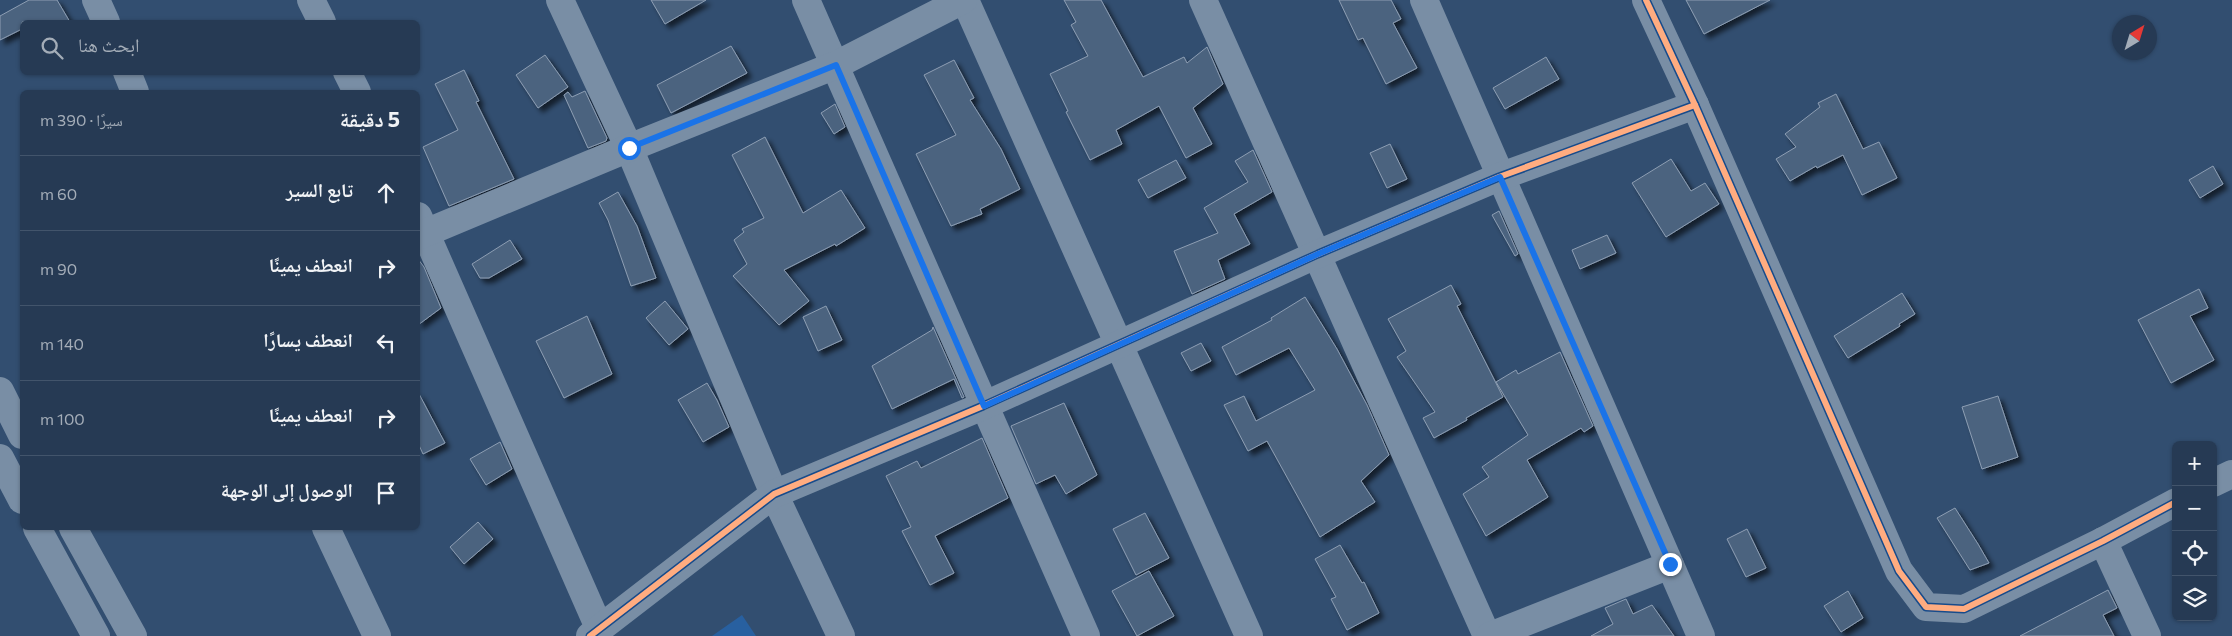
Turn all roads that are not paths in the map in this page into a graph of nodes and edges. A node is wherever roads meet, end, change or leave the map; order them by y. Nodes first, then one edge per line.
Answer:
1 (96, 0) edge
2 (311, 0) edge
3 (560, 0) edge
4 (806, 0) edge
5 (964, 0) edge
6 (1203, 0) edge
7 (1424, 0) edge
8 (1646, 0) edge
9 (105, 20) edge
10 (321, 20) edge
11 (836, 65) junction
12 (128, 75) edge
13 (348, 75) edge
14 (134, 90) edge
15 (356, 90) edge
16 (1695, 105) junction
17 (629, 148) junction
18 (1500, 177) junction
19 (420, 227) edge
20 (1318, 254) junction
21 (1119, 344) junction
22 (0, 391) edge
23 (984, 406) junction
24 (20, 431) edge
25 (0, 458) edge
26 (2232, 474) edge
27 (2217, 481) edge
28 (774, 494) junction
29 (20, 496) edge
30 (2172, 504) edge
31 (39, 530) edge
32 (74, 530) edge
33 (327, 530) edge
34 (2103, 541) junction
35 (1670, 564) junction
36 (595, 633) edge
37 (96, 636) edge
38 (133, 636) edge
39 (377, 636) edge
40 (841, 636) edge
41 (1086, 636) edge
42 (1249, 636) edge
43 (1489, 636) edge
44 (1701, 636) edge
45 (2148, 636) edge

1 - 9 street
2 - 10 street
3 - 17 street
4 - 11 street
5 - 11 street
5 - 21 street
6 - 20 street
7 - 18 street
8 - 16 street
11 - 17 street
11 - 23 street
12 - 14 street
13 - 15 street
16 - 18 street
16 - 34 street
17 - 19 street
17 - 28 street
18 - 20 street
18 - 35 street
19 - 36 street
20 - 21 street
20 - 43 street
21 - 23 street
21 - 42 street
22 - 24 street
23 - 28 street
23 - 41 street
25 - 29 street
26 - 27 street
28 - 36 street
28 - 40 street
30 - 34 street
31 - 37 street
32 - 38 street
33 - 39 street
34 - 45 street
35 - 43 street
35 - 44 street

